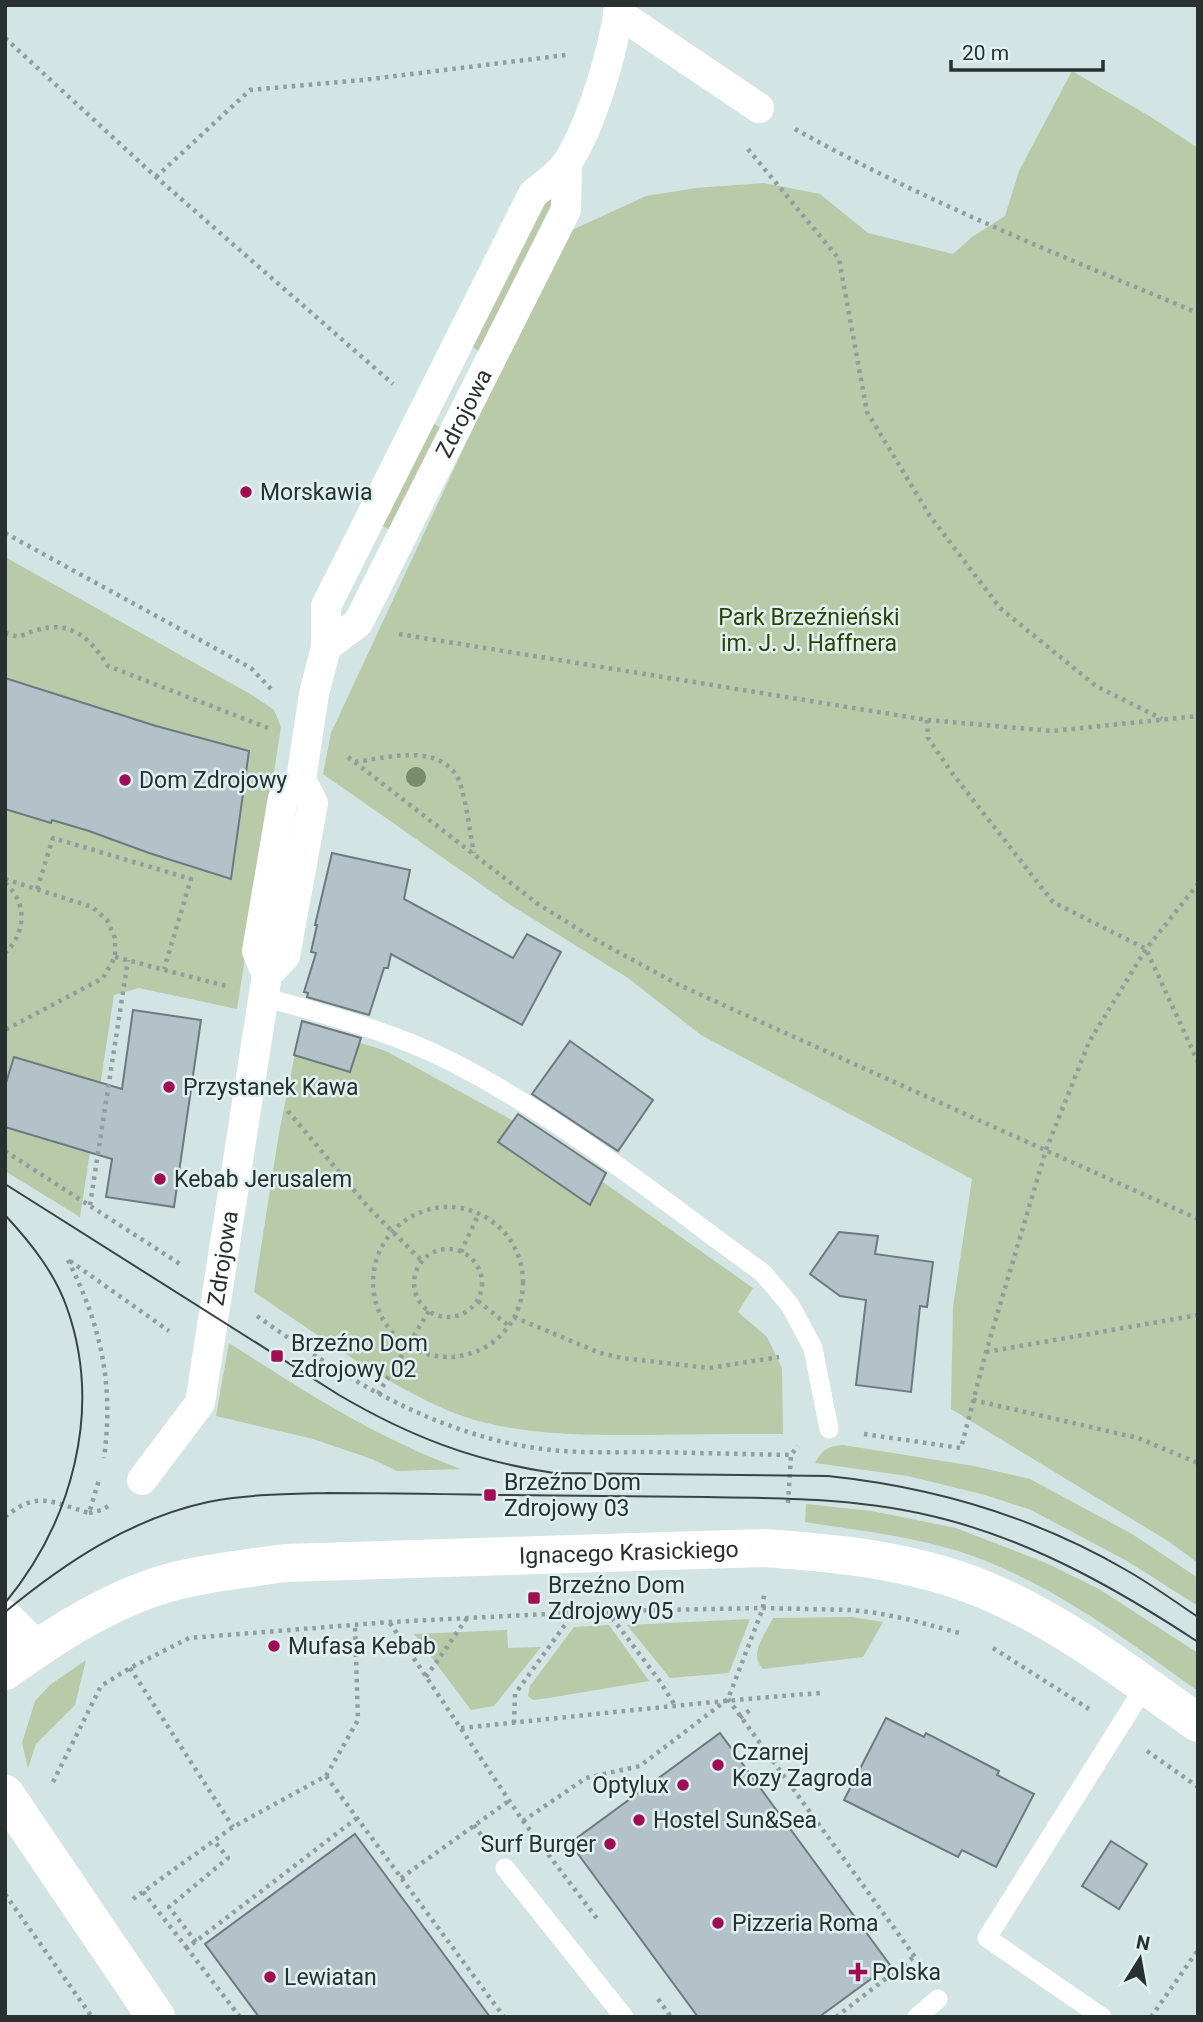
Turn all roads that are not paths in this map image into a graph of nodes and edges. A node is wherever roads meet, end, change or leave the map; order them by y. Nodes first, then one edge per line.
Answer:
1 (633, 16) edge
2 (759, 108) road end
3 (567, 163) junction
4 (326, 647) junction
5 (265, 986) junction
6 (829, 1429) road end
7 (142, 1480) dead end
8 (5, 1619) edge
9 (20, 1660) edge
10 (1146, 1686) junction
11 (1198, 1723) edge
12 (5, 1794) edge
13 (505, 1868) dead end
14 (938, 1999) road end
15 (156, 2017) edge
16 (624, 2017) edge
17 (917, 2017) edge
18 (1102, 2017) edge

1 - 2 street
1 - 3 street, Zdrojowa
3 - 4 street, Zdrojowa
3 - 4 street, Zdrojowa
4 - 5 street, Zdrojowa
5 - 6 lane
5 - 7 street, Zdrojowa
8 - 9 street
9 - 10 street, Ignacego Krasickiego
10 - 11 street, Ignacego Krasickiego
10 - 18 lane
12 - 15 street
13 - 16 lane
14 - 17 lane

